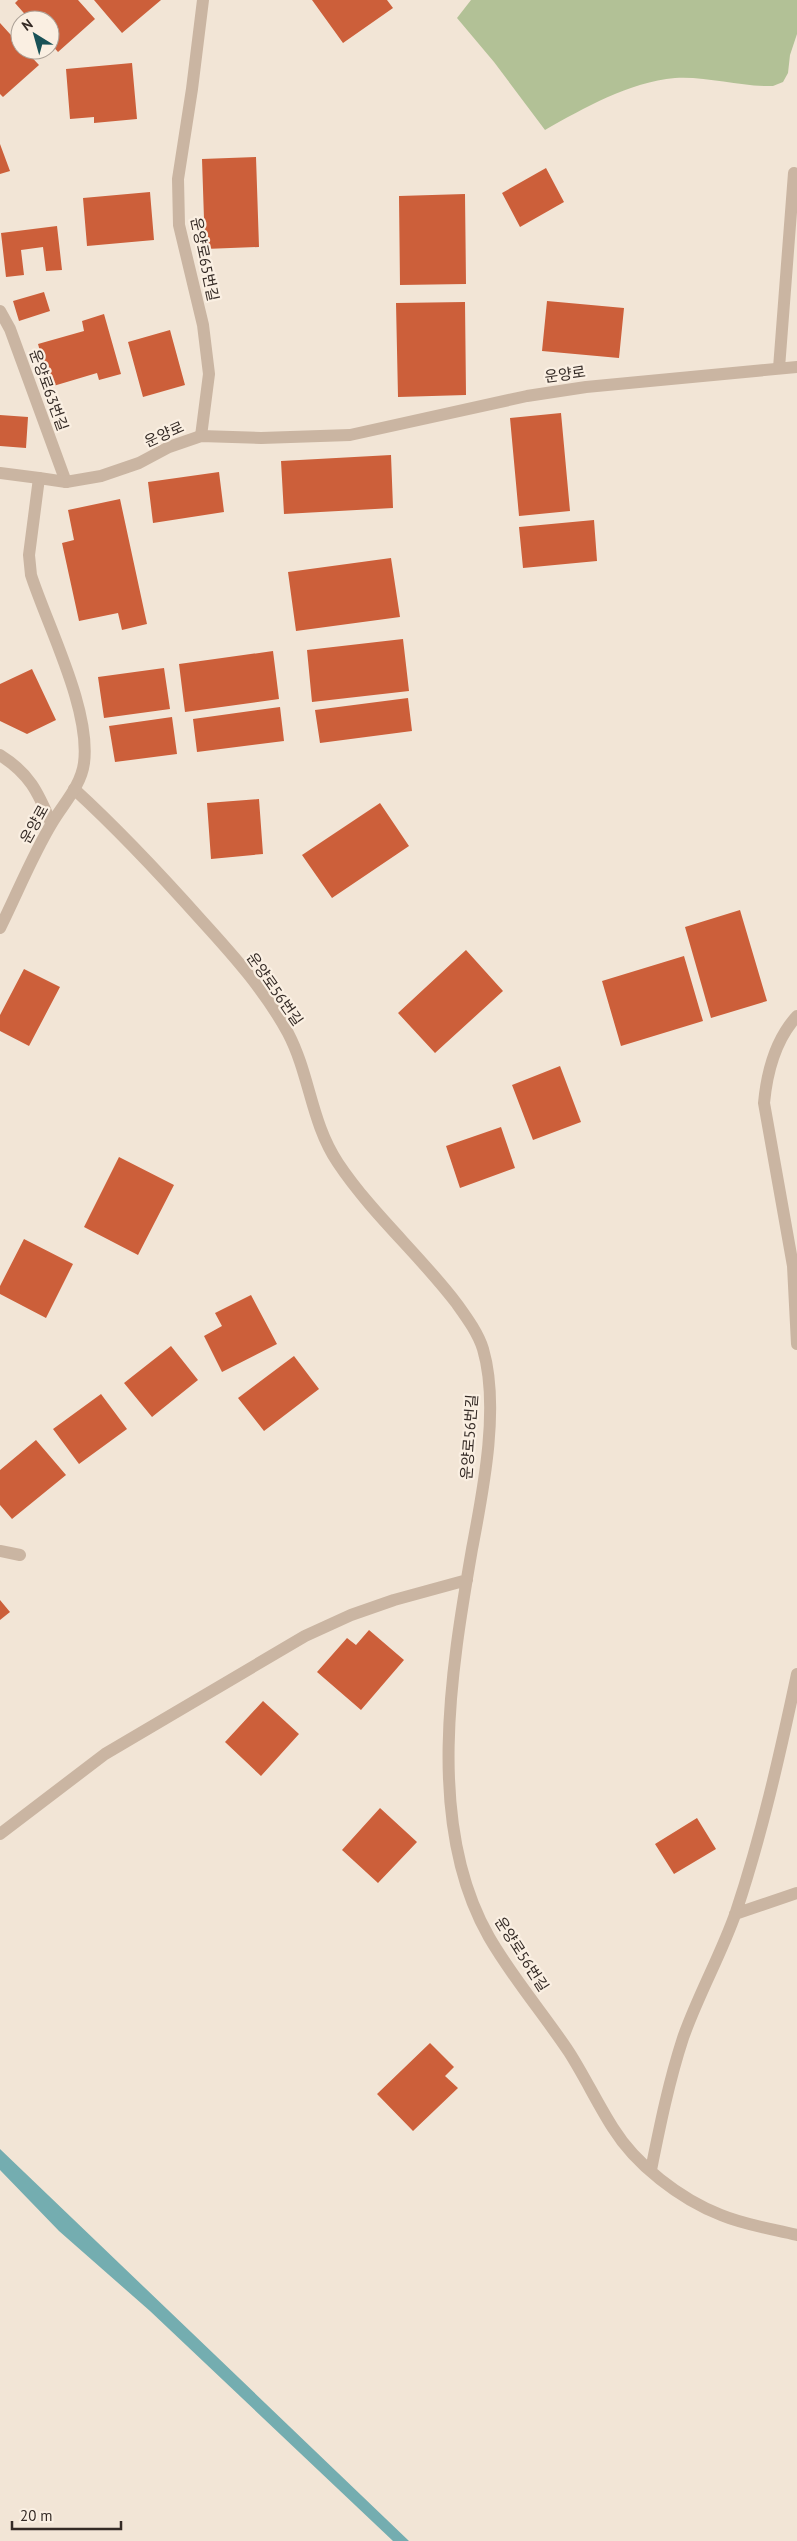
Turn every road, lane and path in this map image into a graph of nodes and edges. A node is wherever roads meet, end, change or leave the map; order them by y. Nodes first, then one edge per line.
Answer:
1 (203, 0) edge
2 (794, 173) dead end
3 (0, 311) edge
4 (797, 367) edge
5 (779, 368) junction
6 (201, 436) junction
7 (0, 472) edge
8 (39, 478) junction
9 (66, 482) junction
10 (0, 755) edge
11 (74, 789) junction
12 (51, 823) junction
13 (0, 928) edge
14 (797, 1016) edge
15 (797, 1344) edge
16 (0, 1551) edge
17 (20, 1555) dead end
18 (467, 1580) junction
19 (797, 1674) edge
20 (0, 1834) edge
21 (797, 1893) edge
22 (735, 1914) junction
23 (651, 2170) junction
24 (797, 2235) edge

1 - 6 street, 운양로65번길
2 - 5 street
3 - 9 street, 운양로63번길
4 - 5 street, 운양로
5 - 6 street, 운양로
6 - 9 street, 운양로
7 - 8 street
8 - 9 street, 운양로
8 - 11 street, 운양로
10 - 12 street
11 - 12 street, 운양로
11 - 18 street, 운양로56번길
12 - 13 street, 운양로
14 - 15 street
16 - 17 street
18 - 20 street
18 - 23 street, 운양로56번길
19 - 22 street
21 - 22 street
22 - 23 street
23 - 24 street, 운양로56번길

